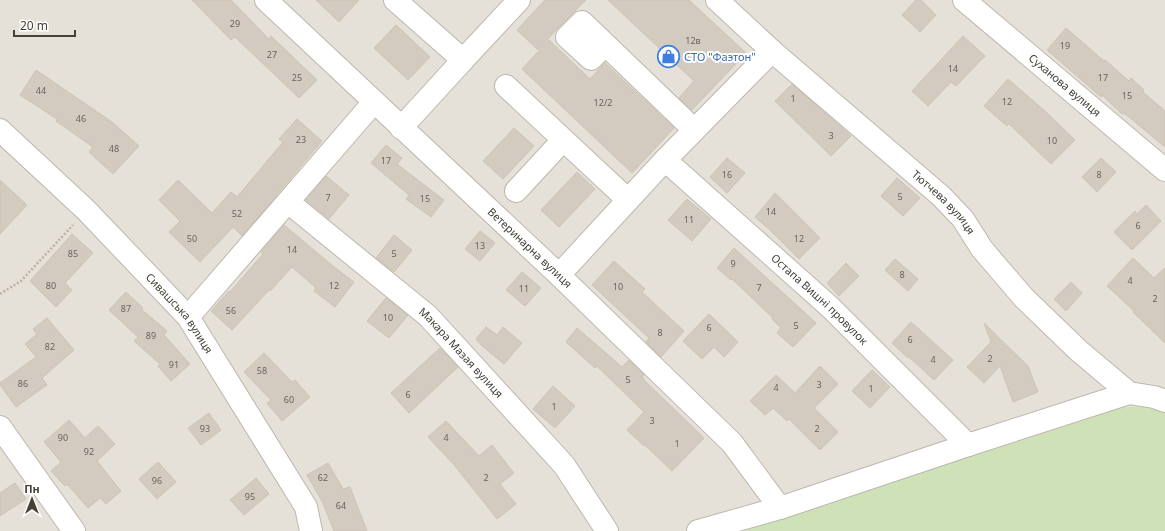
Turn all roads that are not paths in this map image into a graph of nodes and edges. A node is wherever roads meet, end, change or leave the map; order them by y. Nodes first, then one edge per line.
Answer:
1 (266, 0) edge
2 (395, 0) edge
3 (519, 0) edge
4 (717, 0) edge
5 (964, 0) edge
6 (605, 45) dead end
7 (772, 50) junction
8 (463, 60) junction
9 (506, 86) dead end
10 (374, 102) junction
11 (401, 128) junction
12 (0, 130) edge
13 (694, 130) junction
14 (563, 140) junction
15 (665, 160) junction
16 (1165, 170) edge
17 (516, 191) dead end
18 (628, 200) junction
19 (288, 202) junction
20 (559, 275) junction
21 (188, 317) junction
22 (1129, 393) junction
23 (1165, 401) edge
24 (0, 427) edge
25 (968, 445) junction
26 (780, 508) junction
27 (74, 531) edge
28 (311, 531) edge
29 (607, 531) edge
30 (698, 531) edge

1 - 10 street, Ветеринарна вулиця
2 - 8 street
3 - 8 street
4 - 7 street, Тютчева вулиця
5 - 16 street, Суханова вулиця
6 - 13 street
7 - 13 street
7 - 22 street, Тютчева вулиця
8 - 11 street
9 - 14 street
10 - 11 street, Ветеринарна вулиця
10 - 19 street
11 - 20 street, Ветеринарна вулиця
12 - 21 street, Сивашська вулиця
13 - 15 street
14 - 17 street
14 - 18 street
15 - 18 street
15 - 25 street, Остапа Вишні провулок
18 - 20 street
19 - 21 street
19 - 29 street, Макара Мазая вулиця
20 - 26 street, Ветеринарна вулиця
21 - 28 street, Сивашська вулиця
22 - 23 street
22 - 25 street
24 - 27 street
25 - 26 street
26 - 30 street

